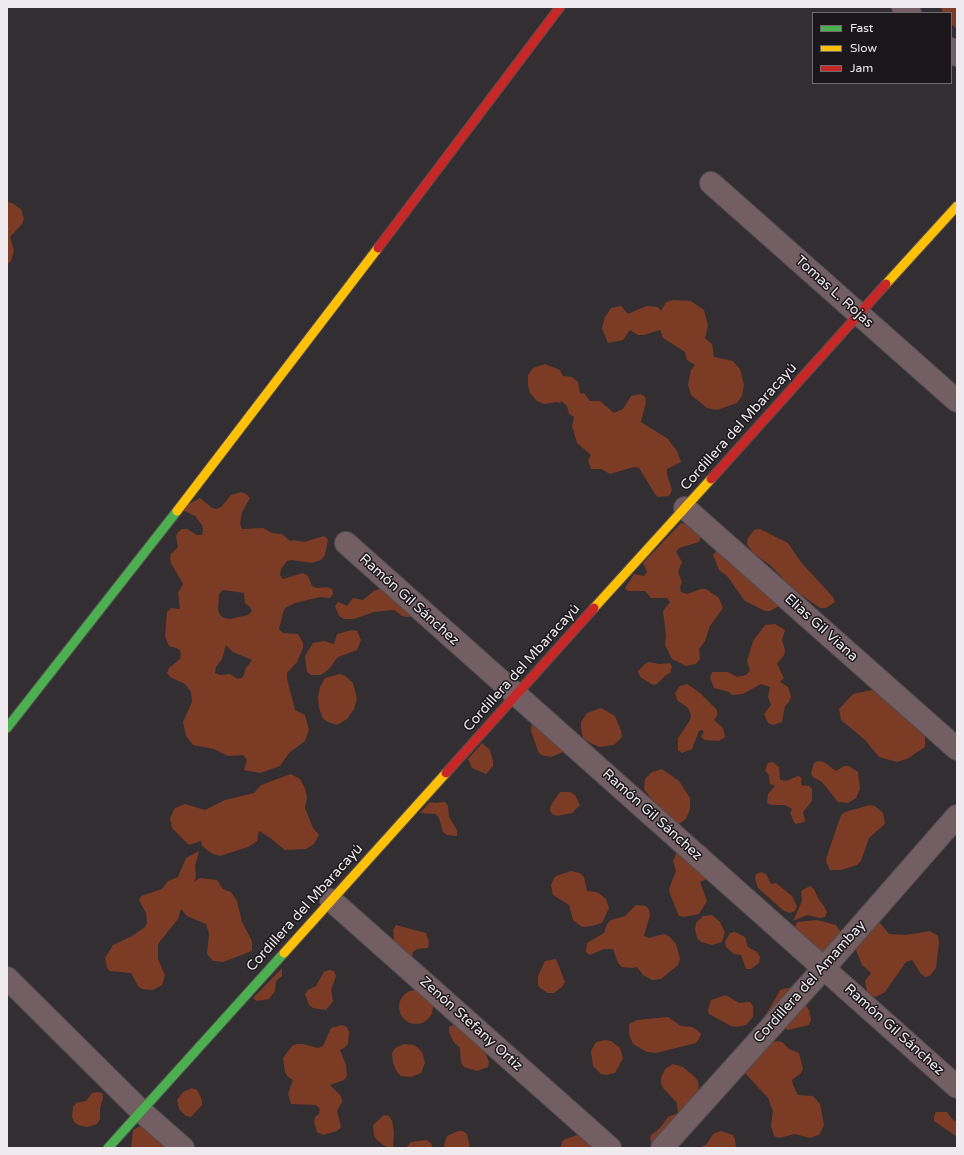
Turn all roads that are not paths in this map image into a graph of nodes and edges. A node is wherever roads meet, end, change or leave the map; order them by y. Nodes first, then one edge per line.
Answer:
1 (560, 7) edge
2 (711, 183) dead end
3 (957, 206) edge
4 (859, 314) junction
5 (957, 401) edge
6 (685, 508) junction
7 (346, 543) dead end
8 (517, 695) junction
9 (7, 728) edge
10 (957, 749) edge
11 (957, 816) edge
12 (331, 900) junction
13 (824, 968) junction
14 (7, 978) edge
15 (957, 1087) edge
16 (141, 1112) junction
17 (108, 1148) edge
18 (183, 1148) edge
19 (610, 1148) edge
20 (662, 1148) edge

1 - 9 street
2 - 4 street, Tomas L. Rojas
3 - 4 street, Cordillera del Mbaracayú
4 - 5 street, Tomas L. Rojas
4 - 6 street, Cordillera del Mbaracayú
6 - 8 street, Cordillera del Mbaracayú
6 - 10 street, Elias Gil Viana
7 - 8 street, Ramón Gil Sánchez
8 - 12 street, Cordillera del Mbaracayú
8 - 13 street, Ramón Gil Sánchez
11 - 13 street, Cordillera del Amambay
12 - 16 street, Cordillera del Mbaracayú
12 - 19 street, Zenón Stefany Ortiz
13 - 15 street, Ramón Gil Sánchez
13 - 20 street, Cordillera del Amambay
14 - 16 street
16 - 17 street, Cordillera del Mbaracayú
16 - 18 street

